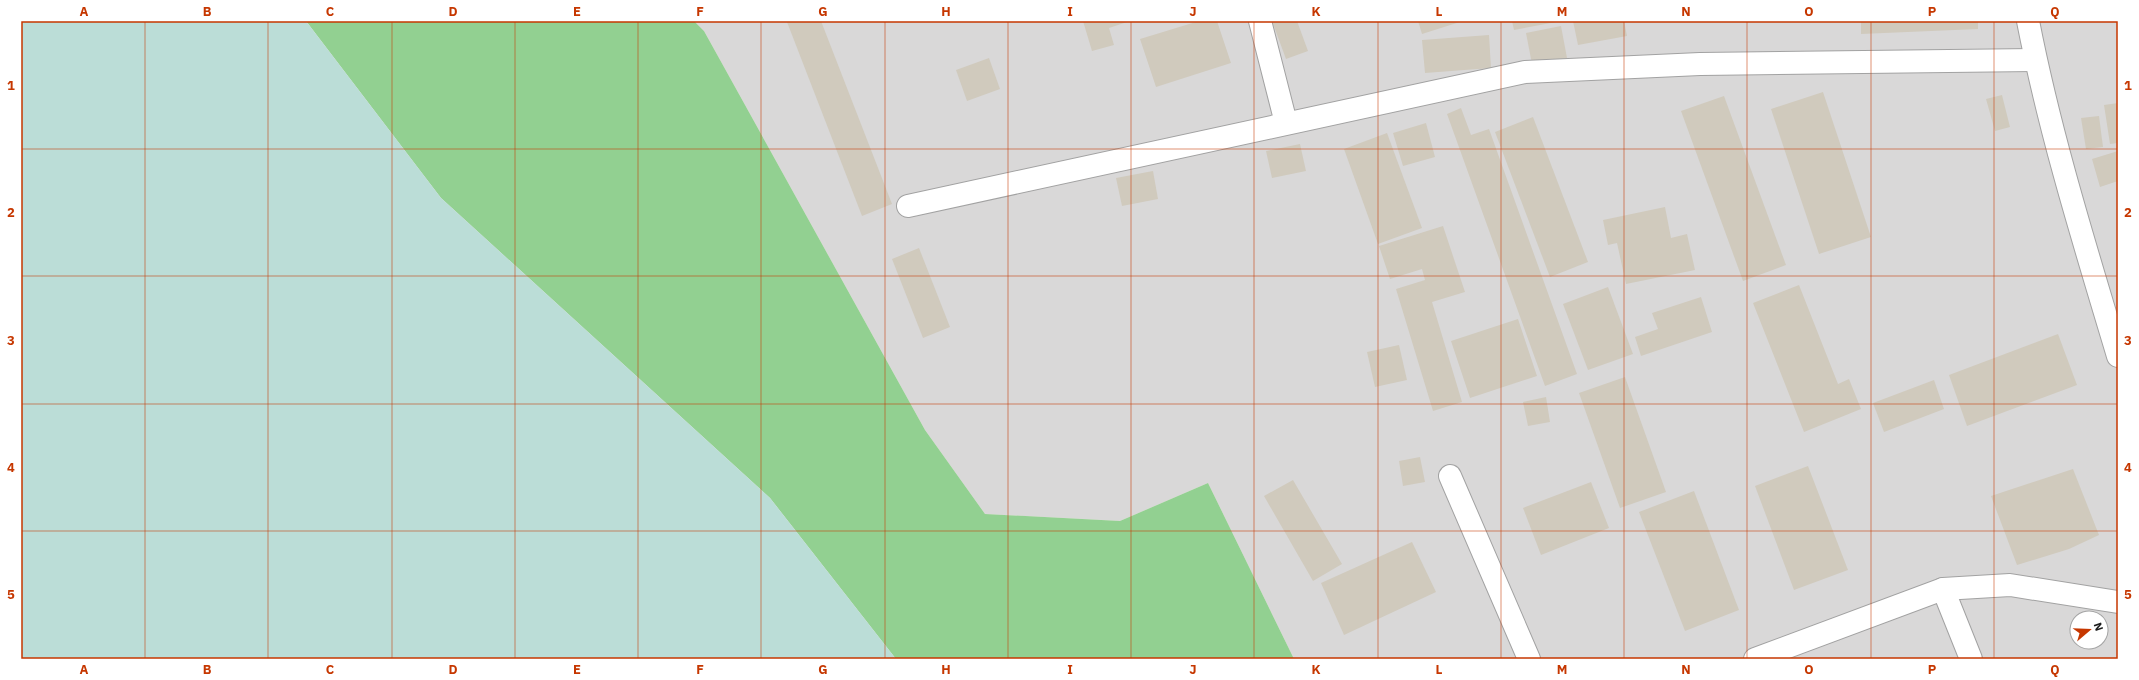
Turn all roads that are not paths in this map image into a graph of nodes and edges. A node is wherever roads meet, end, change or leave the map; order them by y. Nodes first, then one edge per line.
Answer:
1 (1260, 21) edge
2 (2028, 21) edge
3 (2035, 60) junction
4 (1286, 123) junction
5 (908, 206) dead end
6 (2118, 356) edge
7 (1450, 476) dead end
8 (1943, 589) junction
9 (2118, 602) edge
10 (1529, 659) edge
11 (1755, 659) edge
12 (1972, 659) edge

1 - 4 street
2 - 3 street
3 - 4 street
3 - 6 street
4 - 5 street
7 - 10 street
8 - 9 street
8 - 11 street
8 - 12 street

